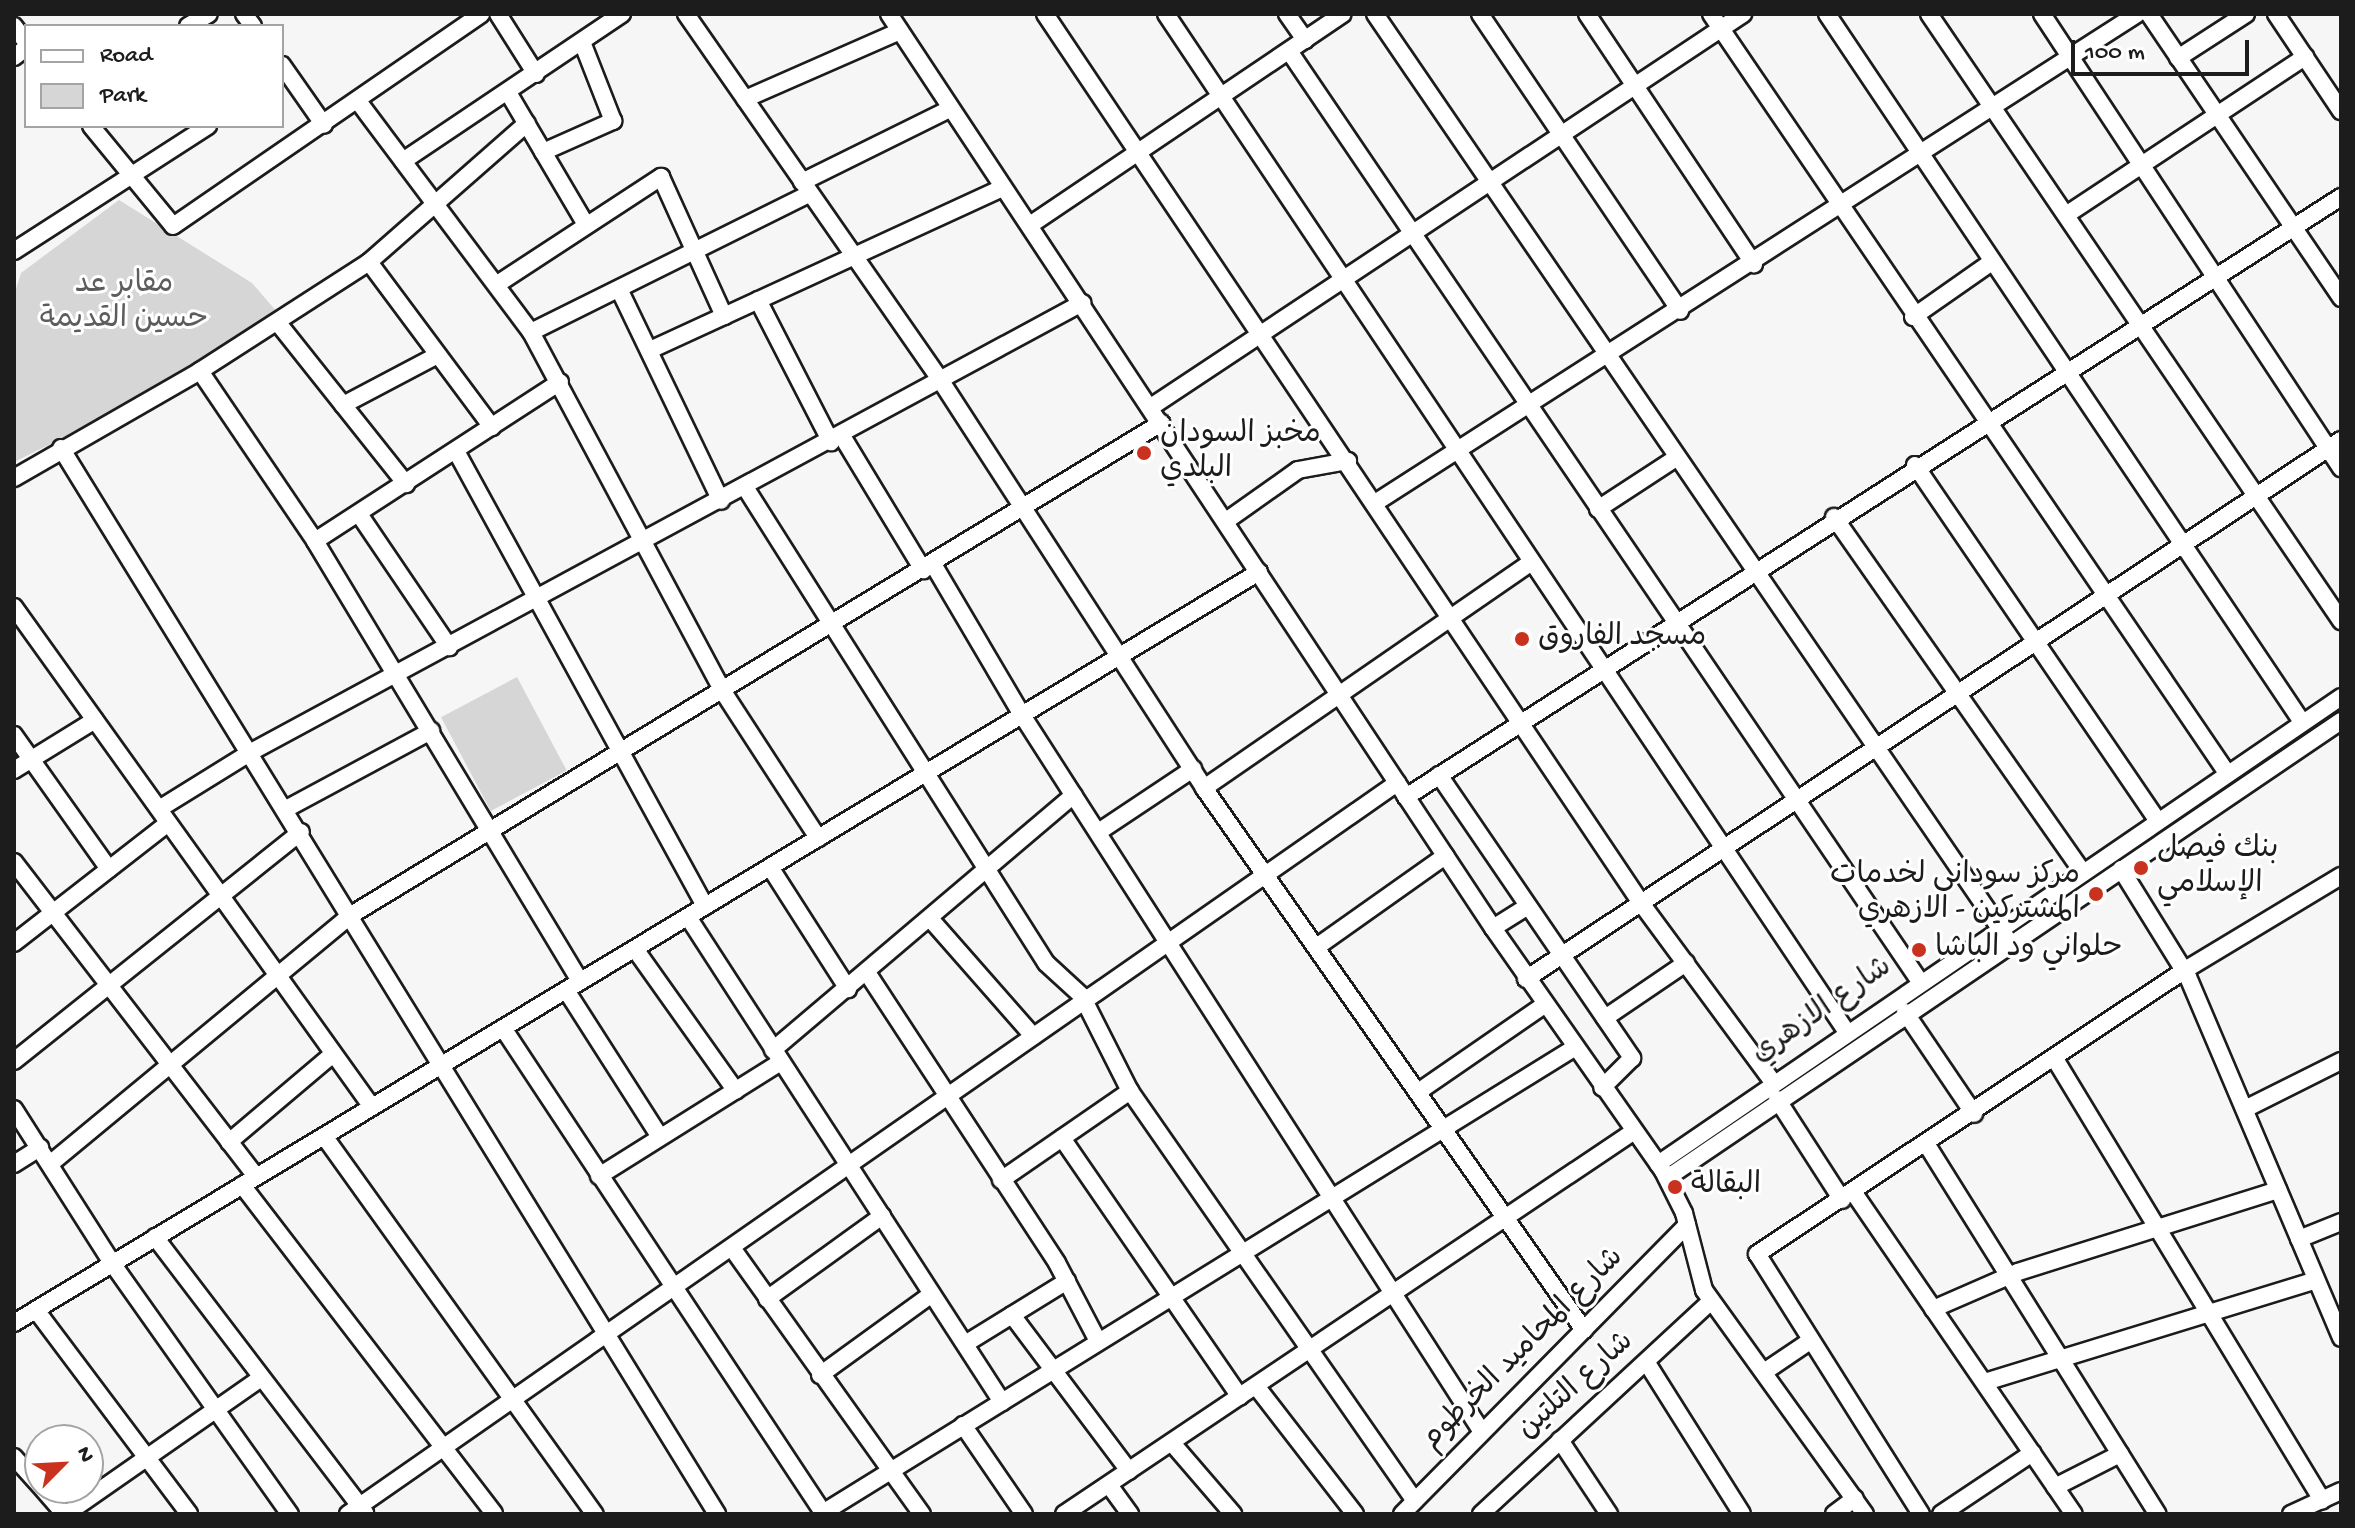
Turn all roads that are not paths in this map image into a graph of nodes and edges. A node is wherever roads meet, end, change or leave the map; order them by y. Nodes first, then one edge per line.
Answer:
1 (209, 14) edge
2 (481, 14) edge
3 (498, 14) edge
4 (622, 14) edge
5 (686, 14) edge
6 (889, 14) edge
7 (1045, 14) edge
8 (1166, 14) edge
9 (1287, 14) edge
10 (1343, 14) edge
11 (1375, 14) edge
12 (1480, 14) edge
13 (1587, 14) edge
14 (1711, 14) edge
15 (1743, 14) edge
16 (1827, 14) edge
17 (1929, 14) edge
18 (2042, 14) edge
19 (2137, 14) edge
20 (2149, 14) edge
21 (2246, 14) edge
22 (2276, 14) edge
23 (192, 24) edge
24 (1721, 29) junction
25 (900, 31) junction
26 (1305, 40) junction
27 (582, 42) junction
28 (1289, 51) junction
29 (2305, 57) junction
30 (2178, 58) junction
31 (2072, 61) junction
32 (284, 71) edge
33 (536, 74) junction
34 (1635, 83) junction
35 (509, 94) junction
36 (1219, 97) junction
37 (745, 99) junction
38 (358, 101) junction
39 (950, 109) junction
40 (2341, 109) edge
41 (1995, 110) junction
42 (2217, 115) junction
43 (527, 123) junction
44 (324, 125) junction
45 (92, 128) edge
46 (205, 128) edge
47 (1559, 134) junction
48 (1141, 150) junction
49 (543, 152) junction
50 (1924, 157) junction
51 (403, 161) junction
52 (2143, 166) junction
53 (130, 179) junction
54 (1485, 183) junction
55 (806, 188) junction
56 (1003, 188) junction
57 (2341, 197) edge
58 (438, 203) junction
59 (1840, 208) junction
60 (2066, 215) junction
61 (585, 223) junction
62 (1030, 225) junction
63 (2295, 228) junction
64 (1416, 233) junction
65 (14, 251) edge
66 (695, 252) junction
67 (852, 258) junction
68 (369, 262) junction
69 (1990, 263) junction
70 (1754, 264) junction
71 (2215, 272) junction
72 (499, 283) junction
73 (1344, 283) junction
74 (619, 289) junction
75 (2341, 298) edge
76 (758, 300) junction
77 (1082, 303) junction
78 (1680, 311) junction
79 (724, 316) junction
80 (1913, 317) junction
81 (2138, 322) junction
82 (278, 323) junction
83 (531, 332) junction
84 (1266, 333) junction
85 (650, 350) junction
86 (436, 356) junction
87 (1607, 357) junction
88 (200, 371) junction
89 (2061, 371) junction
90 (941, 381) junction
91 (560, 382) junction
92 (343, 405) junction
93 (1530, 406) junction
94 (1151, 407) junction
95 (1986, 421) junction
96 (1161, 423) junction
97 (492, 427) junction
98 (836, 439) junction
99 (2335, 444) edge
100 (61, 448) junction
101 (456, 451) junction
102 (1457, 454) junction
103 (1676, 458) junction
104 (1348, 461) junction
105 (1915, 465) junction
106 (2341, 468) edge
107 (14, 478) edge
108 (406, 484) junction
109 (745, 487) junction
110 (2256, 496) junction
111 (721, 501) junction
112 (1375, 503) junction
113 (1598, 509) junction
114 (1021, 512) junction
115 (359, 514) junction
116 (1834, 517) junction
117 (1226, 521) junction
118 (315, 541) junction
119 (641, 545) junction
120 (2180, 547) junction
121 (1529, 564) junction
122 (928, 567) junction
123 (1753, 571) junction
124 (1259, 572) junction
125 (2108, 594) junction
126 (539, 597) junction
127 (14, 607) edge
128 (1452, 615) junction
129 (1674, 621) junction
130 (2341, 621) edge
131 (827, 627) junction
132 (2033, 643) junction
133 (449, 647) junction
134 (1118, 657) junction
135 (1599, 671) junction
136 (397, 673) junction
137 (724, 693) junction
138 (1956, 694) junction
139 (1341, 697) junction
140 (2341, 697) edge
141 (1022, 715) junction
142 (1522, 718) junction
143 (95, 720) junction
144 (2302, 722) junction
145 (2339, 726) edge
146 (431, 731) junction
147 (14, 735) edge
148 (1873, 749) junction
149 (619, 750) junction
150 (251, 752) junction
151 (31, 760) junction
152 (1193, 769) junction
153 (14, 770) edge
154 (2227, 773) junction
155 (924, 774) junction
156 (1439, 775) junction
157 (1204, 788) junction
158 (1401, 790) junction
159 (1074, 795) junction
160 (1796, 800) junction
161 (286, 809) junction
162 (164, 816) junction
163 (2157, 820) junction
164 (490, 828) junction
165 (1100, 831) junction
166 (301, 832) junction
167 (818, 838) junction
168 (1719, 851) junction
169 (1445, 856) junction
170 (14, 862) edge
171 (770, 867) junction
172 (109, 869) junction
173 (987, 869) junction
174 (2121, 869) junction
175 (2081, 870) junction
176 (1264, 872) junction
177 (2341, 876) edge
178 (223, 894) junction
179 (1641, 903) junction
180 (705, 906) junction
181 (1528, 906) junction
182 (52, 914) junction
183 (351, 915) junction
184 (688, 917) junction
185 (933, 922) junction
186 (1999, 926) junction
187 (1493, 928) junction
188 (1164, 939) junction
189 (14, 943) edge
190 (2010, 943) junction
191 (1318, 946) junction
192 (635, 949) junction
193 (1562, 955) junction
194 (1686, 963) junction
195 (2185, 970) junction
196 (868, 974) junction
197 (282, 976) junction
198 (1526, 979) junction
199 (1919, 980) junction
200 (573, 986) junction
201 (110, 989) junction
202 (848, 989) junction
203 (1082, 996) junction
204 (1544, 1005) junction
205 (1905, 1012) junction
206 (1605, 1018) junction
207 (503, 1028) junction
208 (1846, 1031) junction
209 (1033, 1036) junction
210 (1574, 1048) junction
211 (333, 1054) junction
212 (777, 1056) junction
213 (2055, 1059) junction
214 (14, 1061) edge
215 (2341, 1061) edge
216 (444, 1064) junction
217 (171, 1069) junction
218 (1772, 1081) junction
219 (1602, 1088) junction
220 (736, 1091) junction
221 (1130, 1091) junction
222 (1418, 1092) junction
223 (1777, 1099) junction
224 (946, 1100) junction
225 (372, 1107) junction
226 (14, 1109) edge
227 (2245, 1109) junction
228 (1974, 1114) junction
229 (1445, 1130) junction
230 (1633, 1132) junction
231 (324, 1136) junction
232 (660, 1137) junction
233 (1062, 1138) junction
234 (229, 1142) junction
235 (1927, 1145) junction
236 (40, 1148) junction
237 (14, 1164) edge
238 (50, 1164) junction
239 (850, 1166) junction
240 (1662, 1171) junction
241 (599, 1176) junction
242 (1001, 1180) junction
243 (249, 1181) junction
244 (2278, 1190) junction
245 (1848, 1196) junction
246 (1331, 1199) junction
247 (882, 1216) junction
248 (1508, 1219) junction
249 (2341, 1222) edge
250 (1687, 1225) junction
251 (2157, 1230) junction
252 (155, 1237) junction
253 (2299, 1239) junction
254 (732, 1248) junction
255 (1243, 1254) junction
256 (112, 1263) junction
257 (2009, 1275) junction
258 (2316, 1280) junction
259 (1067, 1281) junction
260 (675, 1289) junction
261 (932, 1294) junction
262 (1170, 1296) junction
263 (1393, 1296) junction
264 (767, 1299) junction
265 (1711, 1301) junction
266 (1933, 1309) junction
267 (36, 1310) junction
268 (1012, 1315) junction
269 (2209, 1315) junction
270 (14, 1323) edge
271 (1584, 1330) junction
272 (609, 1337) junction
273 (2341, 1338) edge
274 (1098, 1341) junction
275 (1810, 1341) junction
276 (965, 1344) junction
277 (1310, 1350) junction
278 (2061, 1360) junction
279 (1647, 1363) junction
280 (1052, 1370) junction
281 (1767, 1370) junction
282 (820, 1375) junction
283 (261, 1378) junction
284 (1985, 1382) junction
285 (1256, 1386) junction
286 (1240, 1397) junction
287 (516, 1398) junction
288 (1002, 1402) junction
289 (217, 1410) junction
290 (963, 1425) junction
291 (1482, 1432) junction
292 (1560, 1440) junction
293 (1172, 1443) junction
294 (444, 1448) junction
295 (2032, 1453) junction
296 (2120, 1454) junction
297 (145, 1459) junction
298 (890, 1471) junction
299 (1129, 1471) junction
300 (1109, 1485) junction
301 (2055, 1487) junction
302 (2341, 1491) edge
303 (1855, 1498) junction
304 (1415, 1501) junction
305 (2318, 1506) edge
306 (358, 1511) edge
307 (1483, 1513) edge
308 (66, 1514) edge
309 (189, 1514) edge
310 (290, 1514) edge
311 (494, 1514) edge
312 (595, 1514) edge
313 (717, 1514) edge
314 (823, 1514) edge
315 (922, 1514) edge
316 (1024, 1514) edge
317 (1064, 1514) edge
318 (1130, 1514) edge
319 (1233, 1514) edge
320 (1355, 1514) edge
321 (1402, 1514) edge
322 (1609, 1514) edge
323 (1742, 1514) edge
324 (1834, 1514) edge
325 (1865, 1514) edge
326 (1921, 1514) edge
327 (1941, 1514) edge
328 (2074, 1514) edge
329 (2158, 1514) edge
330 (2291, 1514) edge

1 - 23 street
2 - 38 street
3 - 33 street
4 - 27 street
5 - 37 street
6 - 25 street
7 - 48 street
8 - 36 street
9 - 26 street
10 - 26 street
11 - 54 street
12 - 47 street
13 - 34 street
14 - 24 street
15 - 24 street
16 - 50 street
17 - 41 street
18 - 31 street
19 - 31 street
20 - 30 street
21 - 30 street
22 - 29 street
24 - 34 street
24 - 59 street
25 - 37 street
25 - 39 street
26 - 28 street
27 - 33 street
27 - 49 street
28 - 36 street
28 - 64 street
29 - 40 street
29 - 42 street
30 - 42 street
31 - 41 street
31 - 52 street
32 - 44 street
33 - 35 street
34 - 47 street
34 - 70 street
35 - 43 street
35 - 51 street
36 - 48 street
36 - 73 street
37 - 55 street
38 - 44 street
38 - 51 street
39 - 55 street
39 - 56 street
41 - 50 street
41 - 60 street
42 - 52 street
42 - 63 street
43 - 49 street
43 - 58 street
44 - 53 street
45 - 53 street
46 - 53 street
47 - 54 street
47 - 78 street
48 - 62 street
48 - 84 street
49 - 61 street
50 - 59 street
50 - 69 street
51 - 58 street
52 - 60 street
52 - 71 street
53 - 65 street
54 - 64 street
54 - 87 street
55 - 66 street
55 - 67 street
56 - 62 street
56 - 67 street
57 - 63 street
58 - 68 street
58 - 72 street
59 - 70 street
59 - 80 street
60 - 81 street
61 - 66 street
61 - 72 street
62 - 77 street
63 - 71 street
63 - 75 street
64 - 73 street
64 - 93 street
66 - 74 street
66 - 79 street
67 - 76 street
67 - 90 street
68 - 82 street
68 - 86 street
69 - 80 street
69 - 89 street
70 - 78 street
71 - 81 street
71 - 99 street
72 - 83 street
73 - 84 street
73 - 102 street
74 - 83 street
74 - 85 street
76 - 79 street
76 - 98 street
77 - 90 street
77 - 94 street
78 - 87 street
79 - 85 street
80 - 95 street
81 - 89 street
81 - 110 street
82 - 88 street
82 - 92 street
83 - 91 street
84 - 94 street
84 - 104 street
85 - 111 street
86 - 92 street
86 - 97 street
87 - 93 street
87 - 103 street
88 - 100 street
88 - 118 street
89 - 95 street
89 - 120 street
90 - 98 street
90 - 114 street
91 - 97 street
91 - 119 street
92 - 108 street
93 - 102 street
93 - 113 street
94 - 96 street
95 - 105 street
95 - 125 street
96 - 114 street
96 - 117 street
97 - 101 street
98 - 109 street
98 - 122 street
99 - 106 street
99 - 110 street
100 - 107 street
100 - 150 street
101 - 108 street
101 - 126 street
102 - 112 street
102 - 121 street
103 - 113 street
103 - 123 street
104 - 112 street
104 - 117 street
105 - 116 street
105 - 132 street
108 - 115 street
109 - 111 street
109 - 131 street
110 - 120 street
110 - 130 street
111 - 119 street
112 - 128 street
113 - 129 street
114 - 122 street
114 - 134 street
115 - 118 street
115 - 133 street
116 - 123 street
116 - 138 street
117 - 124 street
118 - 136 street
119 - 126 street
119 - 137 street
120 - 125 street
120 - 144 street
121 - 128 street
121 - 135 street
122 - 131 street
122 - 141 street
123 - 129 street
123 - 148 street
124 - 134 street
124 - 139 street
125 - 132 street
125 - 154 street
126 - 133 street
126 - 149 street
127 - 143 street
128 - 139 street
128 - 142 street
129 - 135 street
129 - 160 street
131 - 137 street
131 - 155 street
132 - 138 street
132 - 163 street
133 - 136 street
134 - 141 street
134 - 152 street
135 - 142 street
135 - 168 street
136 - 146 street
136 - 150 street
137 - 149 street
137 - 167 street
138 - 148 street
138 - 175 street
139 - 157 street
139 - 158 street
140 - 144 street, شارع الازهري
141 - 155 street
141 - 159 street
142 - 156 street
142 - 179 street
143 - 151 street
143 - 162 street
144 - 154 street, شارع الازهري
145 - 174 street, شارع الازهري
146 - 161 street
146 - 164 street
147 - 151 street
148 - 160 street
148 - 186 street
149 - 164 street
149 - 180 street
150 - 161 street
150 - 162 street
151 - 153 street
151 - 172 street
152 - 157 street
152 - 165 street
154 - 163 street, شارع الازهري
155 - 167 street
155 - 173 street
156 - 158 street
156 - 181 street
157 - 176 street
158 - 169 street
158 - 176 street
159 - 165 street
159 - 173 street
160 - 168 street
160 - 199 street
161 - 166 street
162 - 172 street
162 - 178 street
163 - 175 street, شارع الازهري
164 - 183 street
164 - 200 street
165 - 188 street
166 - 178 street
166 - 183 street
167 - 171 street
168 - 179 street
168 - 208 street
169 - 187 street
169 - 191 street
170 - 182 street
171 - 180 street
171 - 202 street
172 - 182 street
173 - 185 street
173 - 203 street
174 - 190 street, شارع الازهري
174 - 195 street
175 - 186 street, شارع الازهري
176 - 188 street
176 - 191 street
177 - 195 street
178 - 197 street
178 - 201 street
179 - 193 street
179 - 194 street
180 - 184 street
181 - 187 street
181 - 193 street
182 - 189 street
182 - 201 street
183 - 197 street
183 - 216 street
184 - 192 street
184 - 212 street
185 - 196 street
185 - 209 street
186 - 190 street
186 - 199 street, شارع الازهري
187 - 198 street
188 - 203 street
188 - 246 street
190 - 205 street, شارع الازهري
191 - 222 street
192 - 200 street
192 - 220 street
193 - 198 street
193 - 206 street
194 - 206 street
194 - 218 street
195 - 213 street
195 - 227 street
196 - 202 street
196 - 224 street
197 - 211 street
197 - 217 street
198 - 204 street
199 - 208 street, شارع الازهري
200 - 207 street
200 - 232 street
201 - 214 street
201 - 217 street
202 - 212 street
203 - 209 street
203 - 221 street
204 - 210 street
204 - 222 street
205 - 223 street, شارع الازهري
205 - 228 street
206 - 219 street
207 - 216 street
207 - 241 street
208 - 218 street, شارع الازهري
209 - 224 street
210 - 219 street
210 - 229 street
211 - 225 street
211 - 234 street
212 - 220 street
212 - 239 street
213 - 228 street
213 - 251 street
215 - 227 street
216 - 225 street
216 - 272 street
217 - 234 street
217 - 238 street
218 - 240 street, شارع الازهري
219 - 230 street
220 - 232 street
221 - 233 street
221 - 255 street
222 - 229 street
223 - 240 street, شارع الازهري
223 - 245 street
224 - 239 street
224 - 242 street
225 - 231 street
226 - 236 street
227 - 244 street
228 - 235 street
229 - 246 street
229 - 248 street
230 - 240 street
230 - 248 street
231 - 243 street
231 - 287 street
232 - 241 street
233 - 242 street
233 - 262 street
234 - 243 street
235 - 245 street
235 - 257 street
236 - 237 street
236 - 238 street
238 - 256 street
239 - 247 street
239 - 254 street
240 - 250 street
241 - 260 street
242 - 259 street
243 - 252 street
243 - 294 street
244 - 251 street
244 - 253 street
245 - 266 street
245 - 275 street
246 - 255 street
246 - 263 street
247 - 261 street
247 - 264 street
248 - 263 street
248 - 271 street
249 - 253 street
250 - 265 street
250 - 271 street, شارع المحاميد الخرطوم
251 - 257 street
251 - 269 street
252 - 256 street
252 - 283 street
253 - 258 street
254 - 260 street
254 - 264 street
255 - 262 street
255 - 277 street
256 - 267 street
256 - 289 street
257 - 266 street
257 - 278 street
258 - 269 street
258 - 273 street
259 - 268 street
259 - 274 street
260 - 272 street
260 - 314 street
261 - 276 street
261 - 282 street
262 - 274 street
262 - 286 street
263 - 277 street
263 - 291 street
264 - 282 street
265 - 279 street, شارع التلتين
265 - 281 street
266 - 284 street
267 - 270 street
267 - 297 street
268 - 276 street
268 - 280 street
269 - 278 street
269 - 305 street
271 - 291 street, شارع المحاميد الخرطوم
272 - 287 street
272 - 313 street
274 - 280 street
275 - 281 street
275 - 326 street
276 - 288 street
277 - 285 street
277 - 304 street
278 - 284 street
278 - 296 street
279 - 292 street, شارع التلتين
279 - 323 street
280 - 288 street
280 - 299 street
281 - 303 street
282 - 298 street
283 - 289 street
283 - 306 street
284 - 295 street
285 - 286 street
285 - 320 street
286 - 293 street
287 - 294 street
287 - 312 street
288 - 290 street
289 - 297 street
289 - 310 street
290 - 298 street
290 - 316 street
291 - 304 street, شارع المحاميد الخرطوم
292 - 307 street, شارع التلتين
292 - 322 street
293 - 299 street
293 - 319 street
294 - 306 street
294 - 311 street
295 - 301 street
295 - 327 street
296 - 301 street
296 - 329 street
297 - 308 street
297 - 309 street
298 - 314 street
298 - 315 street
299 - 300 street
300 - 317 street
300 - 318 street
301 - 328 street
302 - 305 street
303 - 324 street
303 - 325 street
304 - 321 street, شارع المحاميد الخرطوم
305 - 330 street

